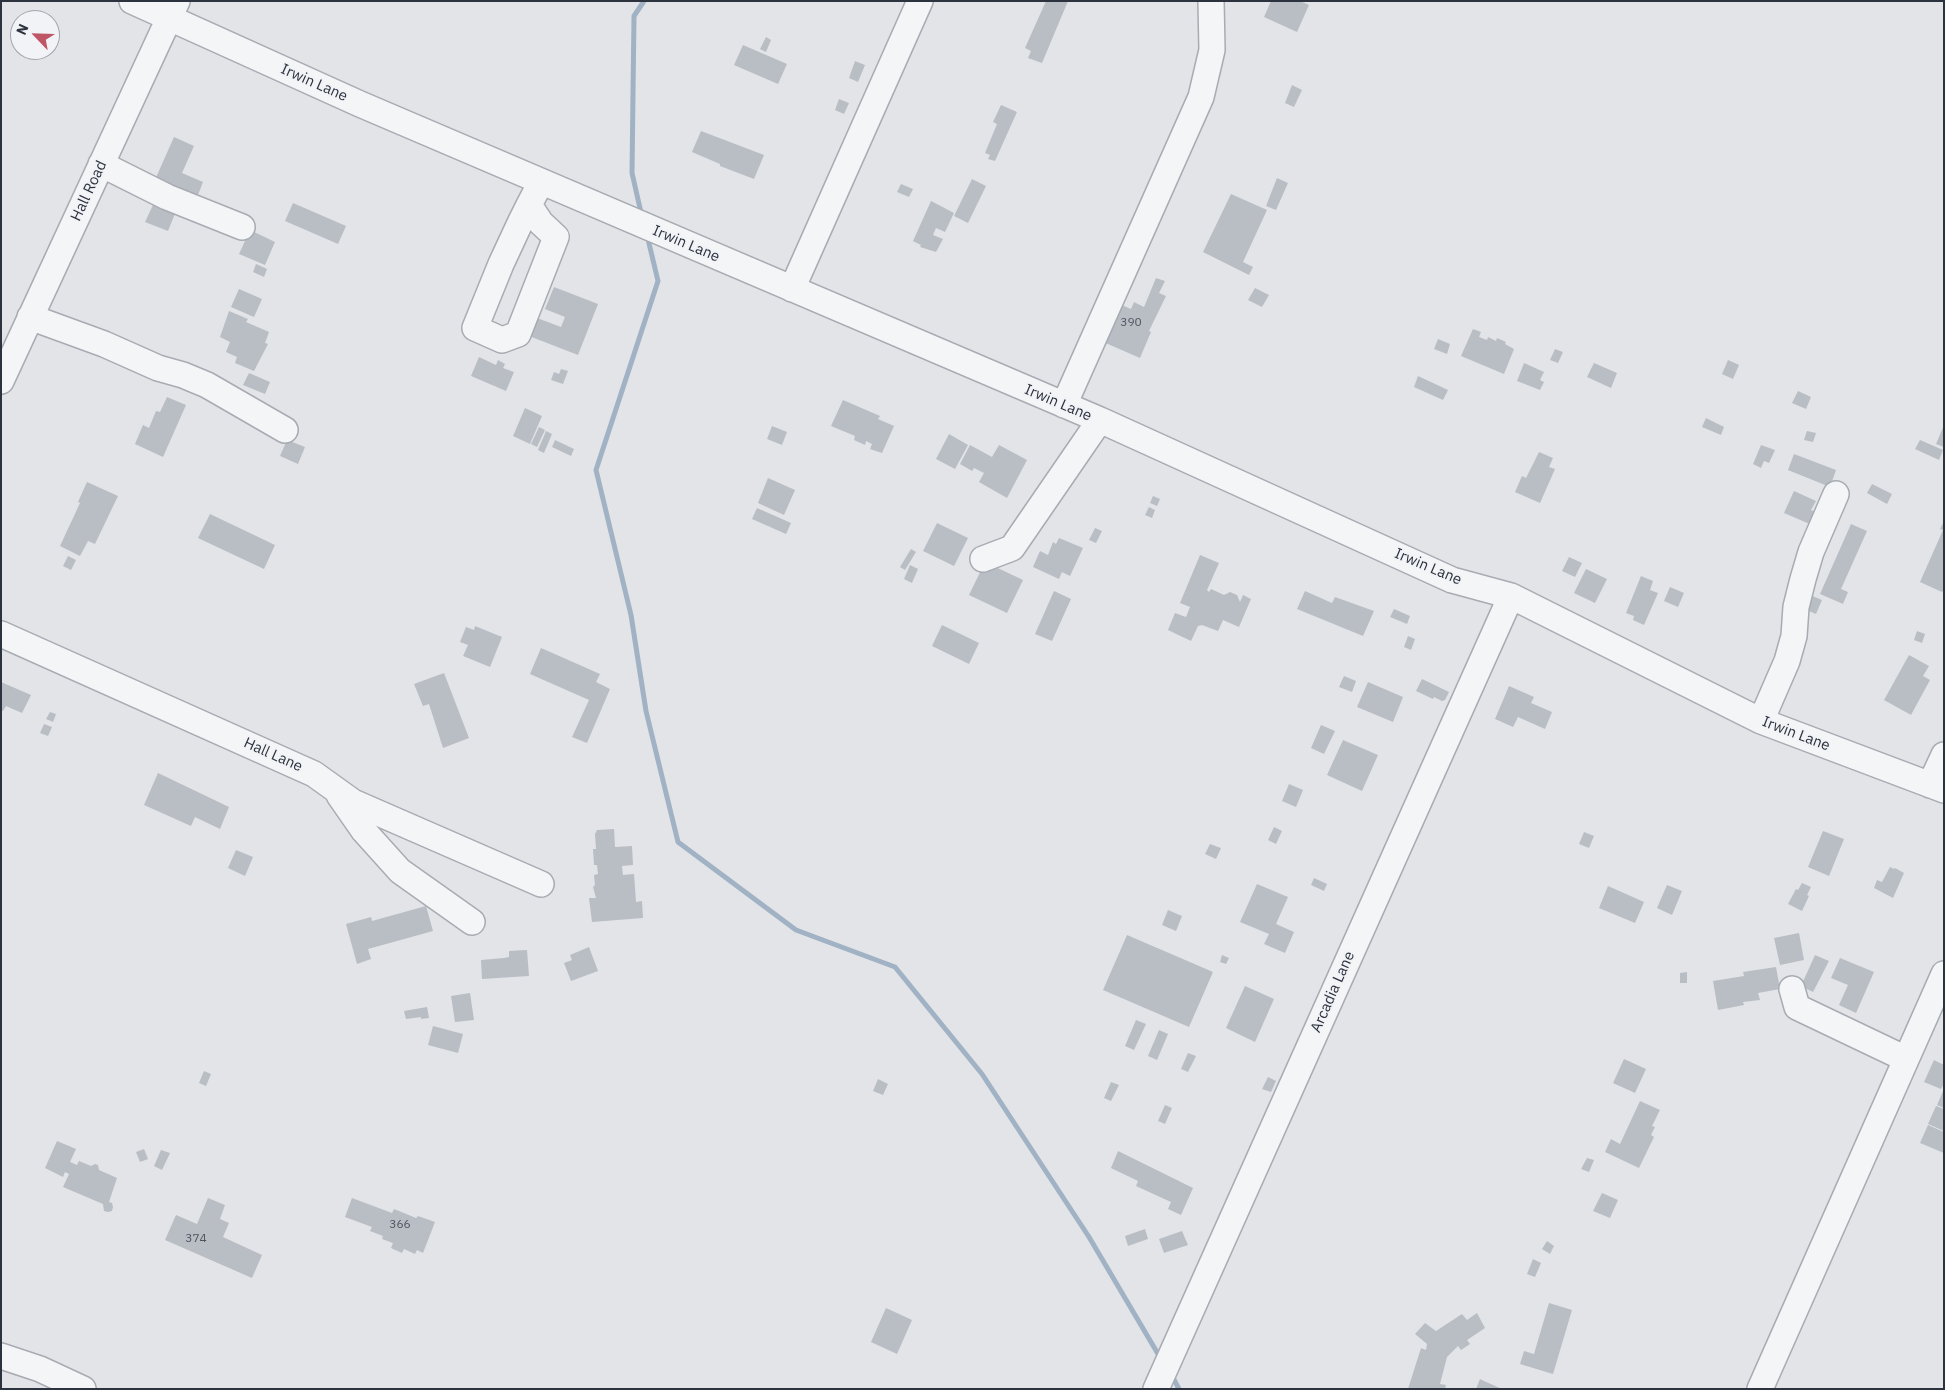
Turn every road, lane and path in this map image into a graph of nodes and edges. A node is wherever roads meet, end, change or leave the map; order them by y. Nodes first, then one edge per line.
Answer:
1 (132, 1) edge
2 (920, 1) edge
3 (1211, 1) edge
4 (174, 10) edge
5 (101, 164) junction
6 (542, 182) junction
7 (529, 205) junction
8 (242, 227) dead end
9 (792, 289) junction
10 (30, 318) junction
11 (8, 344) edge
12 (1, 381) edge
13 (1064, 405) junction
14 (1100, 420) junction
15 (285, 430) dead end
16 (1836, 494) dead end
17 (983, 558) dead end
18 (1511, 596) junction
19 (1, 634) edge
20 (1760, 721) junction
21 (1944, 755) edge
22 (333, 787) junction
23 (1937, 788) edge
24 (541, 884) dead end
25 (472, 922) dead end
26 (1944, 974) edge
27 (1792, 989) dead end
28 (1906, 1059) junction
29 (1, 1356) edge
30 (83, 1389) edge
31 (1156, 1389) edge
32 (1760, 1389) edge

1 - 4 street, Irwin Lane
2 - 9 street
3 - 13 street
4 - 5 street, Hall Road
4 - 6 street, Irwin Lane
5 - 8 street
5 - 10 street, Hall Road
6 - 7 street
6 - 9 street, Irwin Lane
7 - 7 street
9 - 13 street, Irwin Lane
10 - 11 street, Hall Road
10 - 15 street
11 - 12 street, Hall Road
13 - 14 street, Irwin Lane
14 - 17 street
14 - 18 street, Irwin Lane
16 - 20 street
18 - 20 street, Irwin Lane
18 - 31 street, Arcadia Lane
19 - 22 street, Hall Lane
20 - 23 street, Irwin Lane
21 - 23 street
22 - 24 street, Hall Lane
22 - 25 street
26 - 28 street
27 - 28 street
28 - 32 street
29 - 30 street

